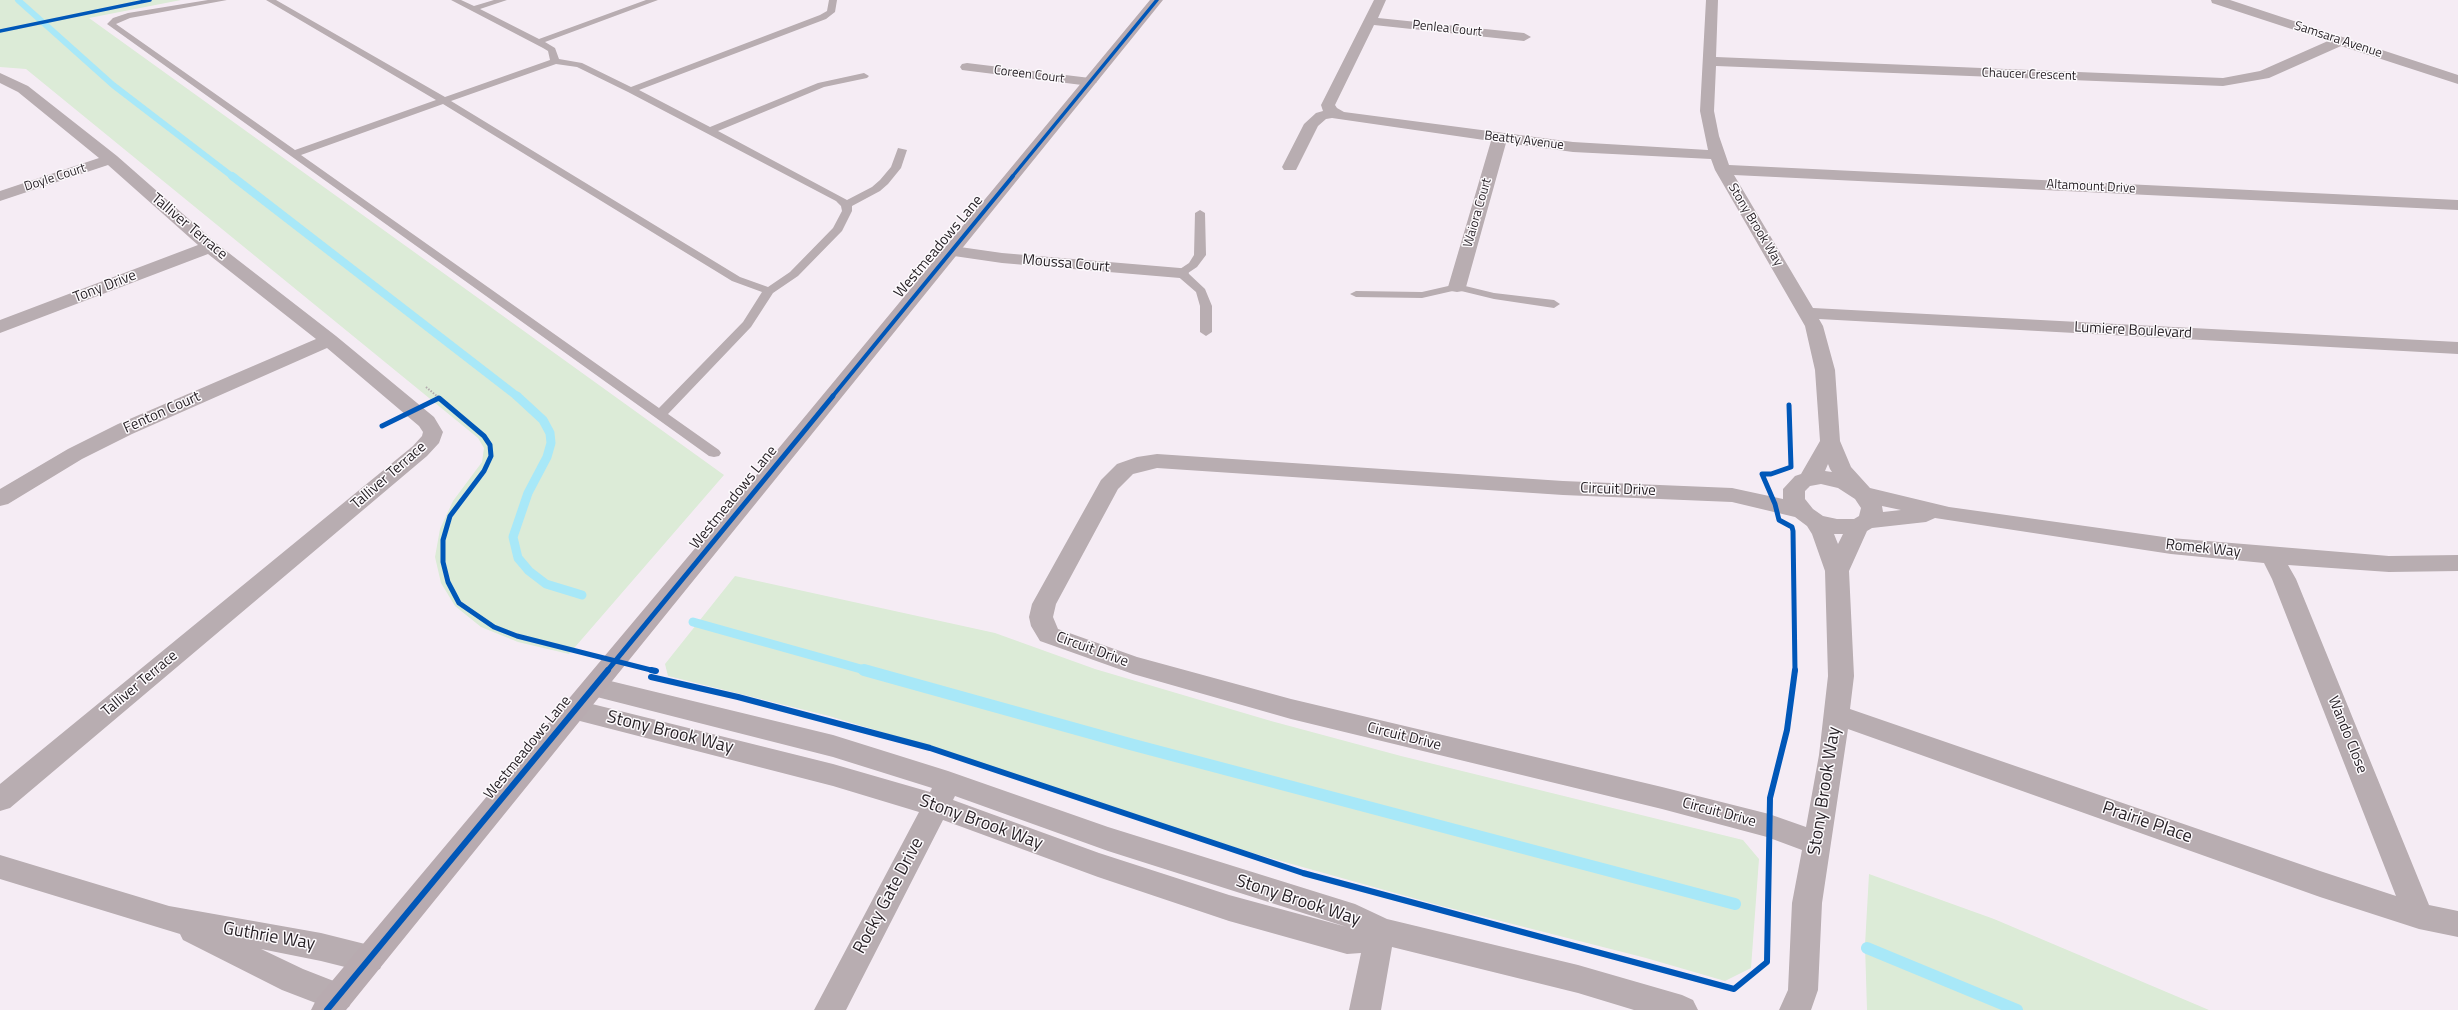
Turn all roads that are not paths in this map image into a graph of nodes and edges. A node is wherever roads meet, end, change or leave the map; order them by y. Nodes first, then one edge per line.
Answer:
1 (223, 0) edge
2 (270, 0) edge
3 (456, 0) edge
4 (502, 0) edge
5 (654, 0) edge
6 (833, 0) edge
7 (1157, 0) edge
8 (1380, 0) edge
9 (2217, 0) edge
10 (2248, 0) edge
11 (1711, 1) edge
12 (2235, 6) junction
13 (473, 9) junction
14 (1370, 21) junction
15 (1524, 37) dead end
16 (2340, 41) junction
17 (538, 42) junction
18 (555, 61) junction
19 (1709, 61) junction
20 (967, 67) dead end
21 (864, 76) dead end
22 (0, 77) edge
23 (2458, 80) edge
24 (1090, 82) junction
25 (22, 89) junction
26 (631, 90) junction
27 (0, 94) edge
28 (443, 100) junction
29 (1334, 114) junction
30 (710, 131) junction
31 (1500, 138) junction
32 (902, 150) dead end
33 (294, 154) junction
34 (1717, 154) junction
35 (110, 159) junction
36 (1290, 167) dead end
37 (1724, 170) junction
38 (0, 196) edge
39 (846, 205) junction
40 (2458, 205) edge
41 (1200, 213) dead end
42 (210, 247) junction
43 (953, 251) junction
44 (1180, 273) junction
45 (1457, 287) junction
46 (769, 291) junction
47 (1356, 294) dead end
48 (1554, 304) dead end
49 (1807, 313) junction
50 (0, 327) edge
51 (1206, 332) dead end
52 (329, 340) junction
53 (2458, 348) edge
54 (660, 414) junction
55 (1830, 441) junction
56 (714, 453) dead end
57 (1802, 483) junction
58 (1860, 491) junction
59 (1732, 495) junction
60 (0, 499) edge
61 (1949, 514) junction
62 (1808, 516) junction
63 (1863, 524) junction
64 (2271, 556) junction
65 (2458, 563) edge
66 (1837, 571) junction
67 (594, 687) junction
68 (576, 710) junction
69 (1838, 715) junction
70 (943, 794) junction
71 (0, 800) edge
72 (1816, 843) junction
73 (0, 867) edge
74 (2420, 916) junction
75 (168, 919) junction
76 (2458, 924) edge
77 (1381, 931) junction
78 (369, 959) junction
79 (333, 1003) edge
80 (830, 1010) edge
81 (1365, 1010) edge
82 (1682, 1010) edge
83 (1794, 1010) edge

1 - 33 lane
2 - 28 lane
3 - 13 lane
4 - 13 lane
5 - 17 lane
6 - 26 lane
7 - 24 street, Westmeadows Lane
8 - 14 street
9 - 12 street, Samsara Avenue
10 - 12 street
11 - 19 street, Stony Brook Way
12 - 16 street, Samsara Avenue
13 - 17 lane
14 - 15 street, Penlea Court
14 - 29 street
16 - 19 street, Chaucer Crescent
16 - 23 street, Samsara Avenue
17 - 18 lane
18 - 26 lane
18 - 28 lane
19 - 34 street, Stony Brook Way
20 - 24 street, Coreen Court
21 - 30 lane
22 - 25 street, Talliver Terrace
24 - 43 street, Westmeadows Lane
25 - 27 street
25 - 35 street, Talliver Terrace
26 - 30 lane
28 - 33 lane
28 - 46 lane
29 - 31 street, Beatty Avenue
29 - 36 street
30 - 39 lane
31 - 34 street, Beatty Avenue
31 - 45 street, Waiora Court
32 - 39 lane
33 - 54 lane
34 - 37 street, Stony Brook Way
35 - 38 street, Doyle Court
35 - 42 street, Talliver Terrace
37 - 40 street, Altamount Drive
37 - 49 street, Stony Brook Way
39 - 46 lane
41 - 44 lane
42 - 50 street, Tony Drive
42 - 52 street, Talliver Terrace
43 - 44 street, Moussa Court
43 - 67 street, Westmeadows Lane
44 - 51 lane
45 - 47 lane
45 - 48 lane
46 - 54 lane
49 - 53 street, Lumiere Boulevard
49 - 55 street, Stony Brook Way
52 - 60 street, Fenton Court
52 - 71 street, Talliver Terrace
54 - 56 lane
55 - 57 street
55 - 58 street, Stony Brook Way
57 - 58 street, Circuit Drive
57 - 59 street, Circuit Drive
57 - 62 street, Stony Brook Way
58 - 61 street, Romek Way
58 - 63 street, Stony Brook Way
59 - 62 street, Circuit Drive
59 - 72 street, Circuit Drive
61 - 63 street, Romek Way
61 - 64 street, Romek Way
62 - 63 street, Circuit Drive
62 - 66 street, Stony Brook Way
63 - 66 street, Stony Brook Way
64 - 65 street, Romek Way
64 - 74 street, Wando Close
66 - 69 street, Stony Brook Way
67 - 68 street, Westmeadows Lane
67 - 70 street, Stony Brook Way
68 - 70 street, Stony Brook Way
68 - 78 street, Westmeadows Lane
69 - 72 street, Stony Brook Way
69 - 74 street, Prairie Place
70 - 77 street, Stony Brook Way
70 - 80 street, Rocky Gate Drive
72 - 83 street, Stony Brook Way
73 - 75 street, Guthrie Way
74 - 76 street, Prairie Place
75 - 78 street, Guthrie Way
75 - 79 street, Guthrie Way
77 - 81 street
77 - 82 street
78 - 79 street, Westmeadows Lane

